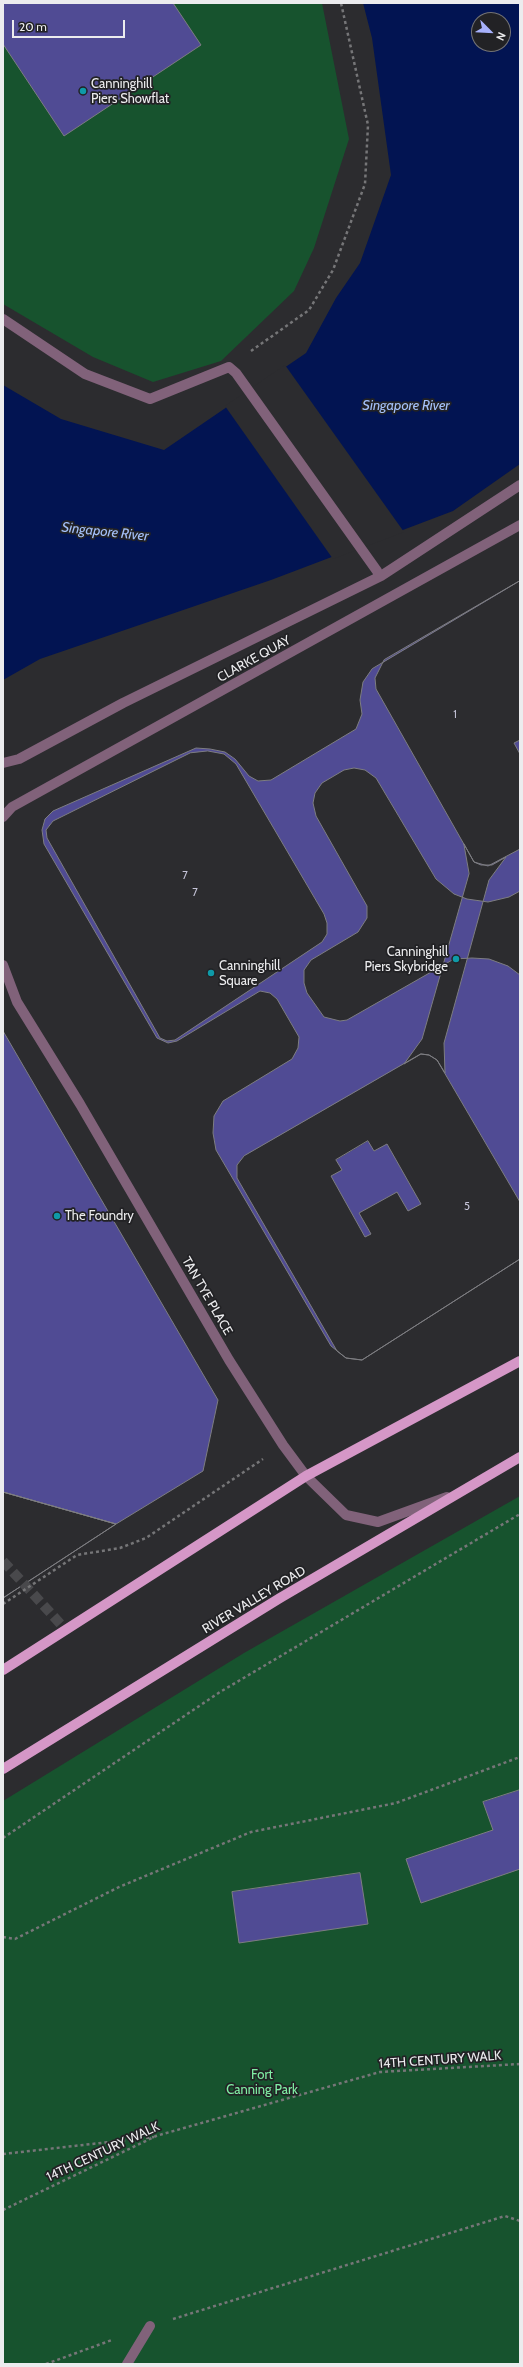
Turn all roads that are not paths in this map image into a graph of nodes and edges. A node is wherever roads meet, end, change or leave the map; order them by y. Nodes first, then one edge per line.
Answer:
1 (3, 319) edge
2 (520, 485) edge
3 (520, 525) edge
4 (377, 571) dead end
5 (3, 763) edge
6 (3, 817) edge
7 (3, 965) edge
8 (520, 1361) edge
9 (520, 1457) edge
10 (306, 1476) junction
11 (468, 1490) junction
12 (3, 1670) edge
13 (3, 1769) edge
14 (150, 2326) road end
15 (127, 2364) edge

1 - 4 street
2 - 5 street, CLARKE QUAY
3 - 6 street, CLARKE QUAY
7 - 10 street, TAN TYE PLACE
8 - 10 main road
9 - 11 main road, RIVER VALLEY ROAD
10 - 11 street, TAN TYE PLACE
10 - 12 main road
11 - 13 main road, RIVER VALLEY ROAD
14 - 15 street

